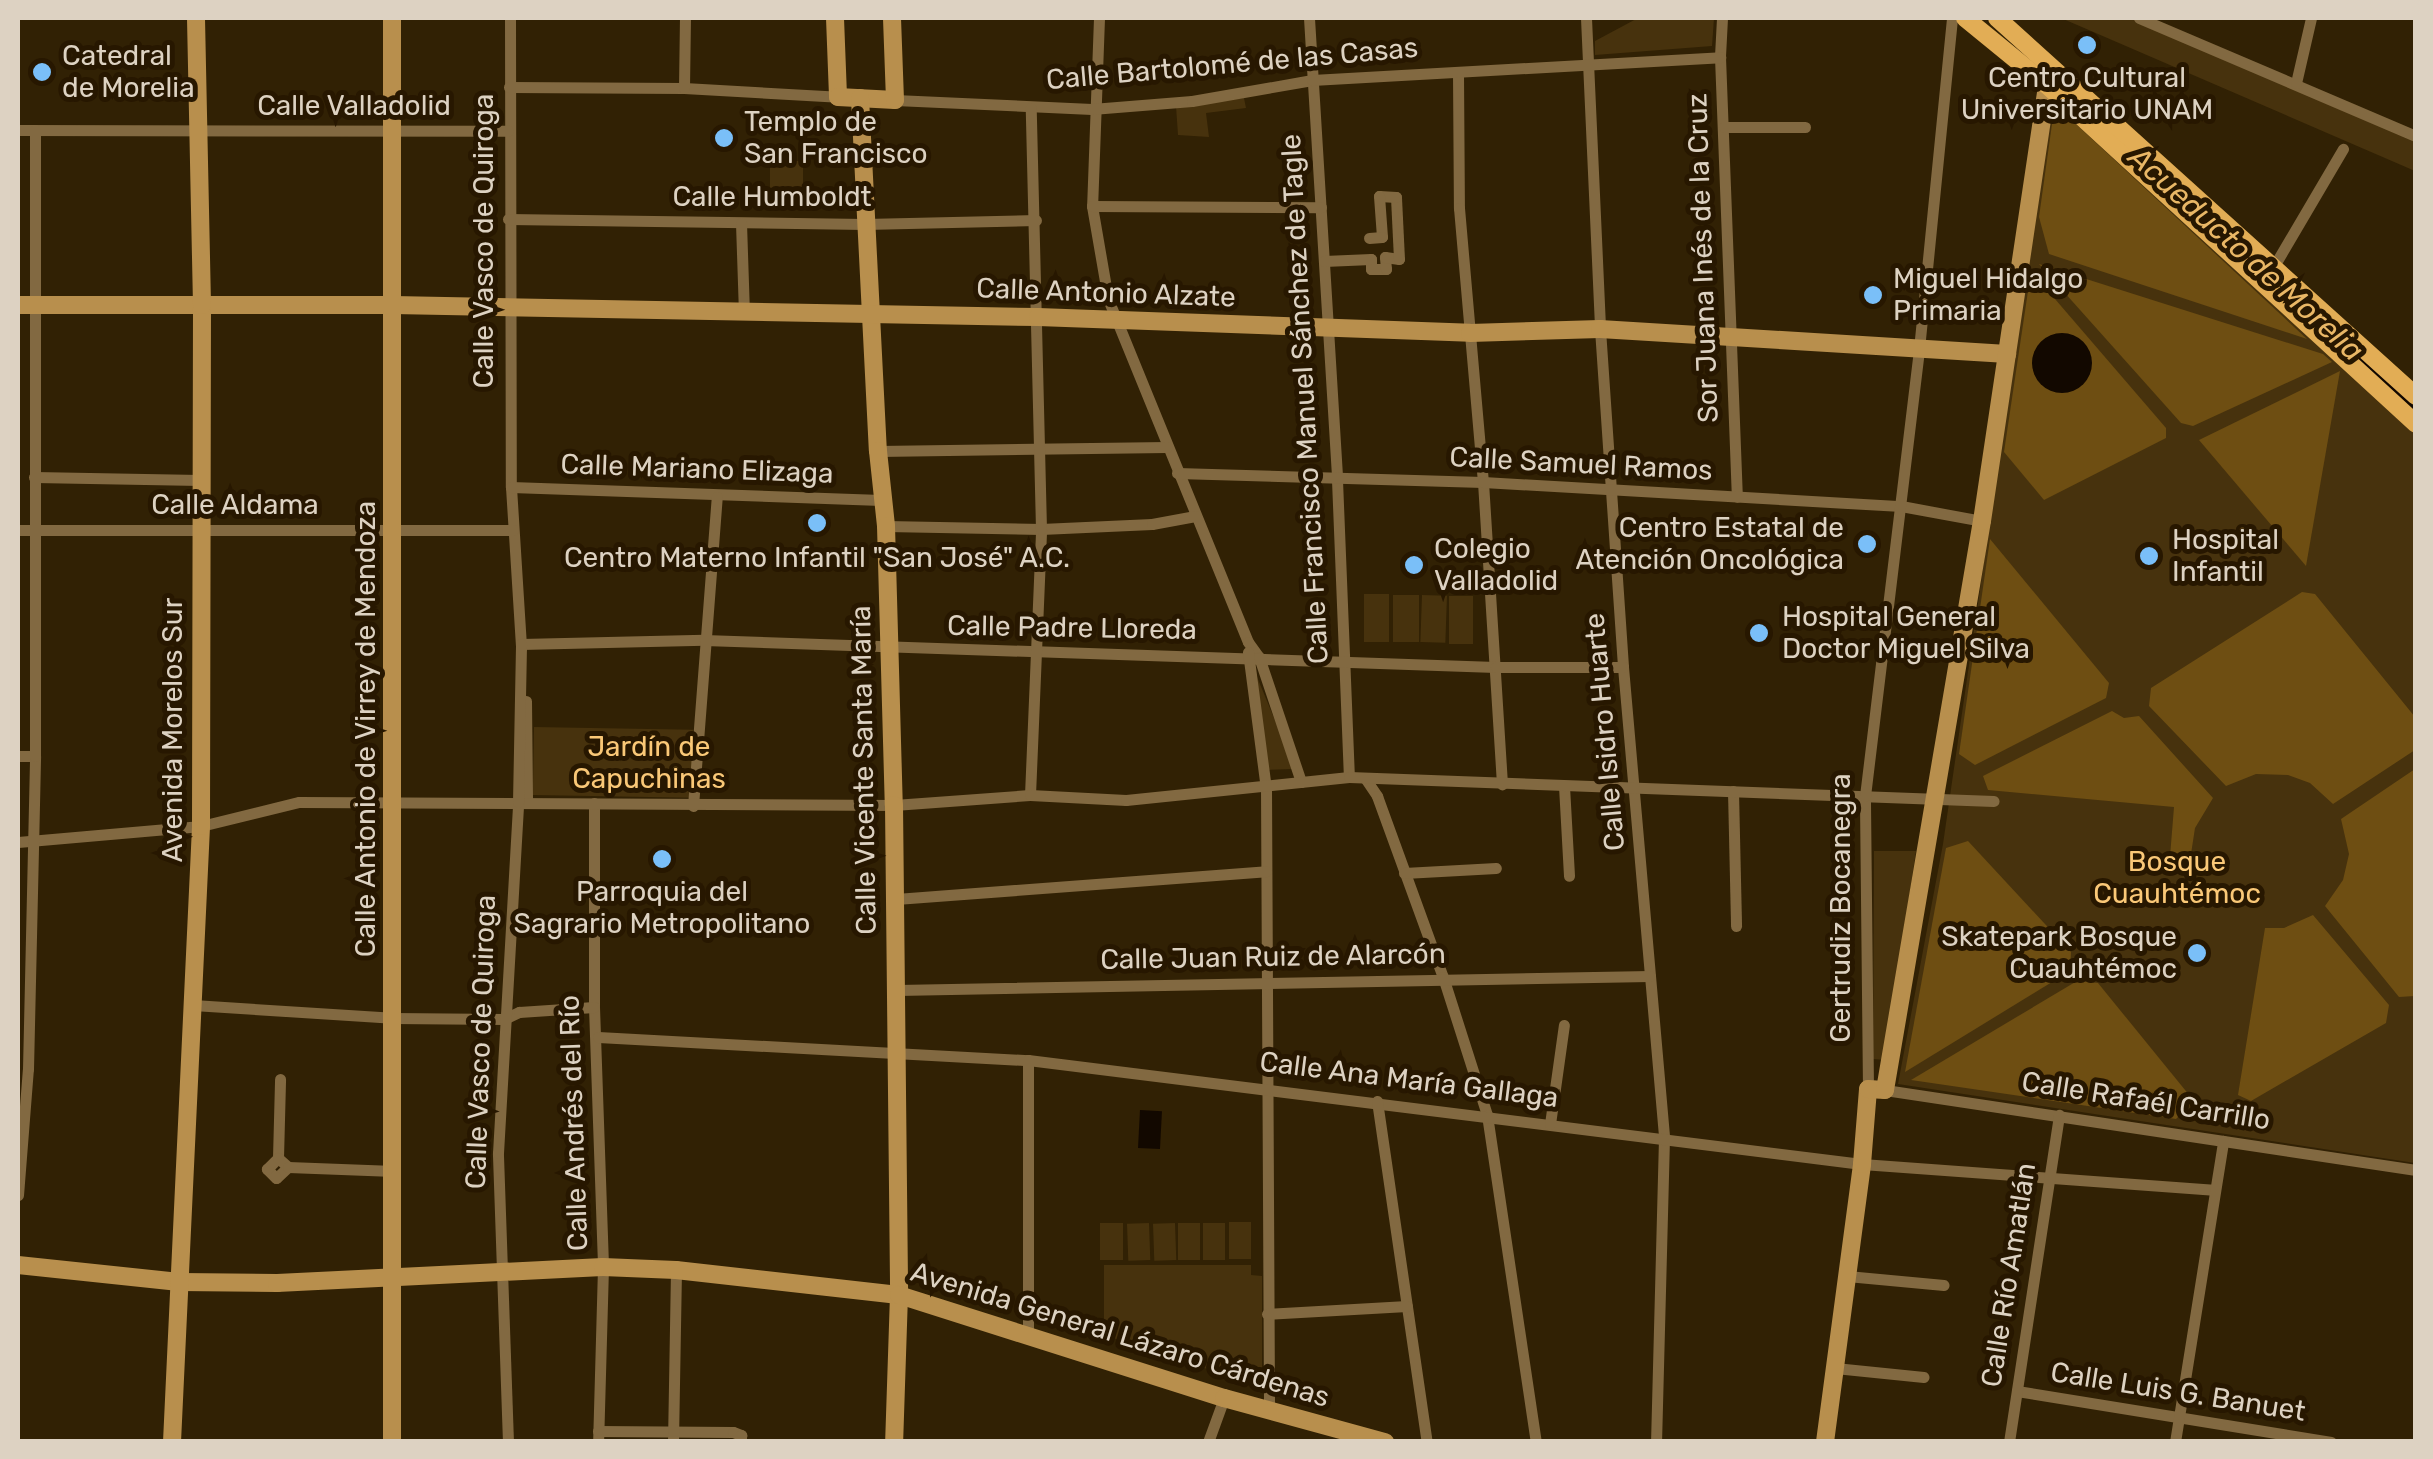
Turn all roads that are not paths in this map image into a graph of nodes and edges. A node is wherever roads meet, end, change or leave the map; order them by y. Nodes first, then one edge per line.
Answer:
1 (196, 18) edge
2 (392, 18) edge
3 (510, 18) edge
4 (685, 18) edge
5 (836, 18) edge
6 (892, 18) edge
7 (1099, 18) edge
8 (1308, 18) edge
9 (1586, 18) edge
10 (1722, 18) edge
11 (1952, 18) edge
12 (1965, 18) edge
13 (1998, 18) edge
14 (2138, 18) edge
15 (2311, 18) edge
16 (1720, 57) junction
17 (1588, 66) junction
18 (1458, 74) junction
19 (1312, 80) junction
20 (2296, 83) junction
21 (2047, 85) junction
22 (509, 87) junction
23 (684, 88) junction
24 (838, 97) junction
25 (860, 98) junction
26 (895, 100) junction
27 (1032, 108) junction
28 (1092, 109) junction
29 (1724, 127) junction
30 (1804, 127) dead end
31 (18, 130) edge
32 (35, 130) junction
33 (198, 130) junction
34 (392, 131) junction
35 (508, 131) junction
36 (2416, 136) edge
37 (2342, 149) dead end
38 (1092, 206) junction
39 (1321, 208) junction
40 (508, 219) junction
41 (1036, 220) junction
42 (742, 223) junction
43 (866, 224) junction
44 (1369, 238) dead end
45 (1324, 261) junction
46 (2274, 266) junction
47 (26, 305) edge
48 (202, 305) junction
49 (393, 305) junction
50 (508, 309) junction
51 (744, 312) junction
52 (871, 314) junction
53 (1038, 317) junction
54 (1116, 320) junction
55 (1326, 329) junction
56 (1600, 329) junction
57 (1470, 333) junction
58 (1733, 340) junction
59 (1919, 349) junction
60 (2007, 354) junction
61 (2416, 396) edge
62 (2416, 424) edge
63 (1167, 447) junction
64 (878, 450) junction
65 (1040, 451) junction
66 (1177, 473) junction
67 (34, 477) junction
68 (200, 480) junction
69 (1338, 480) junction
70 (1483, 482) junction
71 (511, 487) junction
72 (1611, 489) junction
73 (1737, 496) junction
74 (718, 497) junction
75 (881, 500) junction
76 (1901, 506) junction
77 (1195, 516) junction
78 (1982, 521) junction
79 (886, 526) junction
80 (1042, 529) junction
81 (18, 530) edge
82 (34, 530) junction
83 (200, 530) junction
84 (394, 530) junction
85 (512, 530) junction
86 (704, 640) junction
87 (521, 644) junction
88 (889, 648) junction
89 (1037, 654) junction
90 (1254, 657) junction
91 (1345, 662) junction
92 (1496, 667) junction
93 (1623, 667) junction
94 (18, 756) edge
95 (35, 756) junction
96 (1349, 777) junction
97 (1364, 778) junction
98 (1301, 782) junction
99 (1502, 784) junction
100 (1564, 786) junction
101 (1266, 788) junction
102 (1635, 791) junction
103 (1733, 791) junction
104 (1030, 795) junction
105 (1865, 796) junction
106 (1934, 797) junction
107 (394, 802) junction
108 (522, 802) junction
109 (1994, 802) dead end
110 (594, 803) junction
111 (894, 805) junction
112 (693, 806) junction
113 (201, 826) junction
114 (18, 842) edge
115 (34, 842) junction
116 (1496, 868) dead end
117 (1266, 872) junction
118 (1404, 873) junction
119 (1569, 876) dead end
120 (896, 900) junction
121 (1736, 926) dead end
122 (1650, 976) junction
123 (1443, 977) junction
124 (1267, 982) junction
125 (897, 990) junction
126 (192, 1005) junction
127 (594, 1007) junction
128 (392, 1018) junction
129 (504, 1019) junction
130 (1564, 1025) dead end
131 (598, 1037) junction
132 (898, 1050) junction
133 (1028, 1060) junction
134 (22, 1068) edge
135 (280, 1079) dead end
136 (1269, 1087) junction
137 (1876, 1089) junction
138 (1377, 1101) junction
139 (1487, 1115) junction
140 (2059, 1116) junction
141 (1550, 1124) junction
142 (1664, 1138) junction
143 (2223, 1141) junction
144 (1862, 1164) junction
145 (2416, 1170) edge
146 (394, 1171) junction
147 (2050, 1176) junction
148 (2213, 1190) junction
149 (18, 1195) edge
150 (18, 1265) edge
151 (603, 1266) junction
152 (676, 1270) junction
153 (501, 1274) junction
154 (1848, 1276) junction
155 (394, 1280) junction
156 (179, 1282) junction
157 (1944, 1286) dead end
158 (899, 1295) junction
159 (1408, 1306) junction
160 (1267, 1314) junction
161 (1028, 1332) junction
162 (1835, 1368) junction
163 (1924, 1377) dead end
164 (2017, 1391) junction
165 (1224, 1398) junction
166 (1269, 1410) junction
167 (2179, 1419) junction
168 (598, 1436) edge
169 (673, 1436) edge
170 (740, 1438) edge
171 (172, 1442) edge
172 (392, 1442) edge
173 (508, 1442) edge
174 (894, 1442) edge
175 (1208, 1442) edge
176 (1385, 1442) edge
177 (1428, 1442) edge
178 (1536, 1442) edge
179 (1656, 1442) edge
180 (1825, 1442) edge
181 (2009, 1442) edge
182 (2175, 1442) edge
183 (2331, 1442) edge

1 - 33 street, Avenida Morelos Sur
2 - 34 street, Calle Antonio de Virrey de Mendoza
3 - 22 street, Calle Vasco de Quiroga
4 - 23 street
5 - 24 street
6 - 26 street
7 - 28 street
8 - 19 street, Calle Francisco Manuel Sánchez de Tagle
9 - 17 street, Calle Isidro Huarte
10 - 16 street, Sor Juana Inés de la Cruz
11 - 59 street, Gertrudiz Bocanegra
12 - 21 main road
13 - 46 main road
14 - 20 street
15 - 20 street
16 - 17 street, Calle Bartolomé de las Casas
16 - 29 street, Sor Juana Inés de la Cruz
17 - 18 street, Calle Bartolomé de las Casas
17 - 56 street, Calle Isidro Huarte
18 - 19 street, Calle Bartolomé de las Casas
18 - 57 street
19 - 28 street, Calle Bartolomé de las Casas
19 - 39 street, Calle Francisco Manuel Sánchez de Tagle
20 - 36 street
21 - 60 street
21 - 62 main road
22 - 23 street, Calle Bartolomé de las Casas
22 - 35 street, Calle Vasco de Quiroga
23 - 24 street, Calle Bartolomé de las Casas
24 - 25 street, Calle Bartolomé de las Casas
25 - 26 street, Calle Bartolomé de las Casas
25 - 43 street, Calle Vicente Santa María
26 - 27 street, Calle Bartolomé de las Casas
27 - 28 street, Calle Bartolomé de las Casas
27 - 41 street
28 - 38 street
29 - 30 street
29 - 58 street, Sor Juana Inés de la Cruz
31 - 32 street, Calle Valladolid
32 - 33 street, Calle Valladolid
32 - 47 street
33 - 34 street, Calle Valladolid
33 - 48 street, Avenida Morelos Sur
34 - 35 street, Calle Valladolid
34 - 49 street, Calle Antonio de Virrey de Mendoza
35 - 40 street, Calle Vasco de Quiroga
37 - 46 street
38 - 39 street
38 - 54 street
39 - 45 street, Calle Francisco Manuel Sánchez de Tagle
40 - 42 street, Calle Humboldt
40 - 50 street, Calle Vasco de Quiroga
41 - 43 street, Calle Humboldt
41 - 53 street
42 - 43 street, Calle Humboldt
42 - 51 street
43 - 52 street, Calle Vicente Santa María
44 - 45 street
45 - 55 street, Calle Francisco Manuel Sánchez de Tagle
46 - 61 main road
47 - 48 street, Calle Antonio Alzate
47 - 67 street
48 - 49 street, Calle Antonio Alzate
48 - 68 street, Avenida Morelos Sur
49 - 50 street, Calle Antonio Alzate
49 - 84 street, Calle Antonio de Virrey de Mendoza
50 - 51 street, Calle Antonio Alzate
50 - 71 street, Calle Vasco de Quiroga
51 - 52 street, Calle Antonio Alzate
52 - 53 street, Calle Antonio Alzate
52 - 64 street, Calle Vicente Santa María
53 - 54 street, Calle Antonio Alzate
53 - 65 street
54 - 55 street, Calle Antonio Alzate
54 - 63 street
55 - 57 street, Calle Antonio Alzate
55 - 69 street, Calle Francisco Manuel Sánchez de Tagle
56 - 57 street, Calle Antonio Alzate
56 - 58 street, Calle Antonio Alzate
56 - 72 street, Calle Isidro Huarte
57 - 70 street
58 - 59 street, Calle Antonio Alzate
58 - 73 street, Sor Juana Inés de la Cruz
59 - 60 street, Calle Antonio Alzate
59 - 76 street, Gertrudiz Bocanegra
60 - 78 street
63 - 65 street
63 - 66 street
64 - 65 street
64 - 75 street, Calle Vicente Santa María
65 - 80 street
66 - 69 street, Calle Samuel Ramos
66 - 77 street
67 - 68 street
67 - 82 street
68 - 83 street, Avenida Morelos Sur
69 - 70 street, Calle Samuel Ramos
69 - 91 street, Calle Francisco Manuel Sánchez de Tagle
70 - 72 street, Calle Samuel Ramos
70 - 92 street
71 - 74 street, Calle Mariano Elizaga
71 - 85 street, Calle Vasco de Quiroga
72 - 73 street, Calle Samuel Ramos
72 - 93 street, Calle Isidro Huarte
73 - 76 street, Calle Samuel Ramos
74 - 75 street, Calle Mariano Elizaga
74 - 86 street
75 - 79 street, Calle Vicente Santa María
76 - 78 street, Calle Samuel Ramos
76 - 105 street, Gertrudiz Bocanegra
77 - 80 street
77 - 90 street
78 - 106 street
79 - 80 street
79 - 88 street, Calle Vicente Santa María
80 - 89 street
81 - 82 street, Calle Aldama
82 - 83 street, Calle Aldama
82 - 95 street
83 - 84 street, Calle Aldama
83 - 113 street, Avenida Morelos Sur
84 - 85 street, Calle Aldama
84 - 107 street, Calle Antonio de Virrey de Mendoza
85 - 87 street, Calle Vasco de Quiroga
86 - 87 street, Calle Padre Lloreda
86 - 88 street, Calle Padre Lloreda
86 - 112 street
87 - 108 street, Calle Vasco de Quiroga
88 - 89 street, Calle Padre Lloreda
88 - 111 street, Calle Vicente Santa María
89 - 90 street, Calle Padre Lloreda
89 - 104 street
90 - 91 street, Calle Padre Lloreda
90 - 98 street
90 - 101 street
91 - 92 street, Calle Padre Lloreda
91 - 96 street, Calle Francisco Manuel Sánchez de Tagle
92 - 93 street, Calle Padre Lloreda
92 - 99 street
93 - 102 street, Calle Isidro Huarte
94 - 95 street
95 - 115 street
96 - 97 street
96 - 98 street
97 - 99 street
97 - 118 street
98 - 101 street
99 - 100 street
100 - 102 street
100 - 119 street
101 - 104 street
101 - 117 street
102 - 103 street
102 - 122 street, Calle Isidro Huarte
103 - 105 street
103 - 121 street
104 - 111 street
105 - 106 street
105 - 137 street, Gertrudiz Bocanegra
106 - 109 street
106 - 137 street
107 - 108 street
107 - 113 street
107 - 128 street, Calle Antonio de Virrey de Mendoza
108 - 110 street
108 - 129 street, Calle Vasco de Quiroga
110 - 112 street
110 - 127 street, Calle Andrés del Río
111 - 112 street
111 - 120 street, Calle Vicente Santa María
113 - 115 street
113 - 126 street, Avenida Morelos Sur
114 - 115 street
115 - 134 street
116 - 118 street
117 - 120 street
117 - 124 street
118 - 123 street
120 - 125 street, Calle Vicente Santa María
122 - 123 street, Calle Juan Ruiz de Alarcón
122 - 142 street, Calle Isidro Huarte
123 - 124 street, Calle Juan Ruiz de Alarcón
123 - 139 street
124 - 125 street, Calle Juan Ruiz de Alarcón
124 - 136 street
125 - 132 street, Calle Vicente Santa María
126 - 128 street
126 - 156 street, Avenida Morelos Sur
127 - 129 street
127 - 131 street, Calle Andrés del Río
128 - 129 street
128 - 146 street, Calle Antonio de Virrey de Mendoza
129 - 153 street, Calle Vasco de Quiroga
130 - 141 street
131 - 132 street, Calle Ana María Gallaga
131 - 151 street, Calle Andrés del Río
132 - 133 street, Calle Ana María Gallaga
132 - 158 street, Calle Vicente Santa María
133 - 136 street, Calle Ana María Gallaga
133 - 161 street
134 - 149 street
135 - 146 street
136 - 138 street, Calle Ana María Gallaga
136 - 160 street
137 - 140 street, Calle Rafaél Carrillo
137 - 144 street, Gertrudiz Bocanegra
138 - 139 street, Calle Ana María Gallaga
138 - 159 street
139 - 141 street, Calle Ana María Gallaga
139 - 178 street
140 - 143 street, Calle Rafaél Carrillo
140 - 147 street, Calle Río Amatlán
141 - 142 street, Calle Ana María Gallaga
142 - 144 street, Calle Ana María Gallaga
142 - 179 street, Calle Isidro Huarte
143 - 145 street, Calle Rafaél Carrillo
143 - 148 street
144 - 147 street, Calle Ana María Gallaga
144 - 154 street, Gertrudiz Bocanegra
146 - 155 street, Calle Antonio de Virrey de Mendoza
147 - 148 street, Calle Ana María Gallaga
147 - 164 street, Calle Río Amatlán
148 - 167 street
150 - 156 street, Avenida General Lázaro Cárdenas
151 - 152 street, Avenida General Lázaro Cárdenas
151 - 153 street, Avenida General Lázaro Cárdenas
151 - 168 street, Calle Andrés del Río
152 - 158 street, Avenida General Lázaro Cárdenas
152 - 169 street
153 - 155 street, Avenida General Lázaro Cárdenas
153 - 173 street, Calle Vasco de Quiroga
154 - 157 street
154 - 162 street, Gertrudiz Bocanegra
155 - 156 street, Avenida General Lázaro Cárdenas
155 - 172 street, Calle Antonio de Virrey de Mendoza
156 - 171 street, Avenida Morelos Sur
158 - 161 street, Avenida General Lázaro Cárdenas
158 - 174 street, Calle Vicente Santa María
159 - 160 street
159 - 177 street
160 - 166 street
161 - 165 street, Avenida General Lázaro Cárdenas
162 - 163 street
162 - 180 street, Gertrudiz Bocanegra
164 - 167 street, Calle Luis G. Banuet
164 - 181 street, Calle Río Amatlán
165 - 166 street, Avenida General Lázaro Cárdenas
165 - 175 street
166 - 176 street, Avenida General Lázaro Cárdenas
167 - 182 street
167 - 183 street, Calle Luis G. Banuet
168 - 169 street
169 - 170 street

